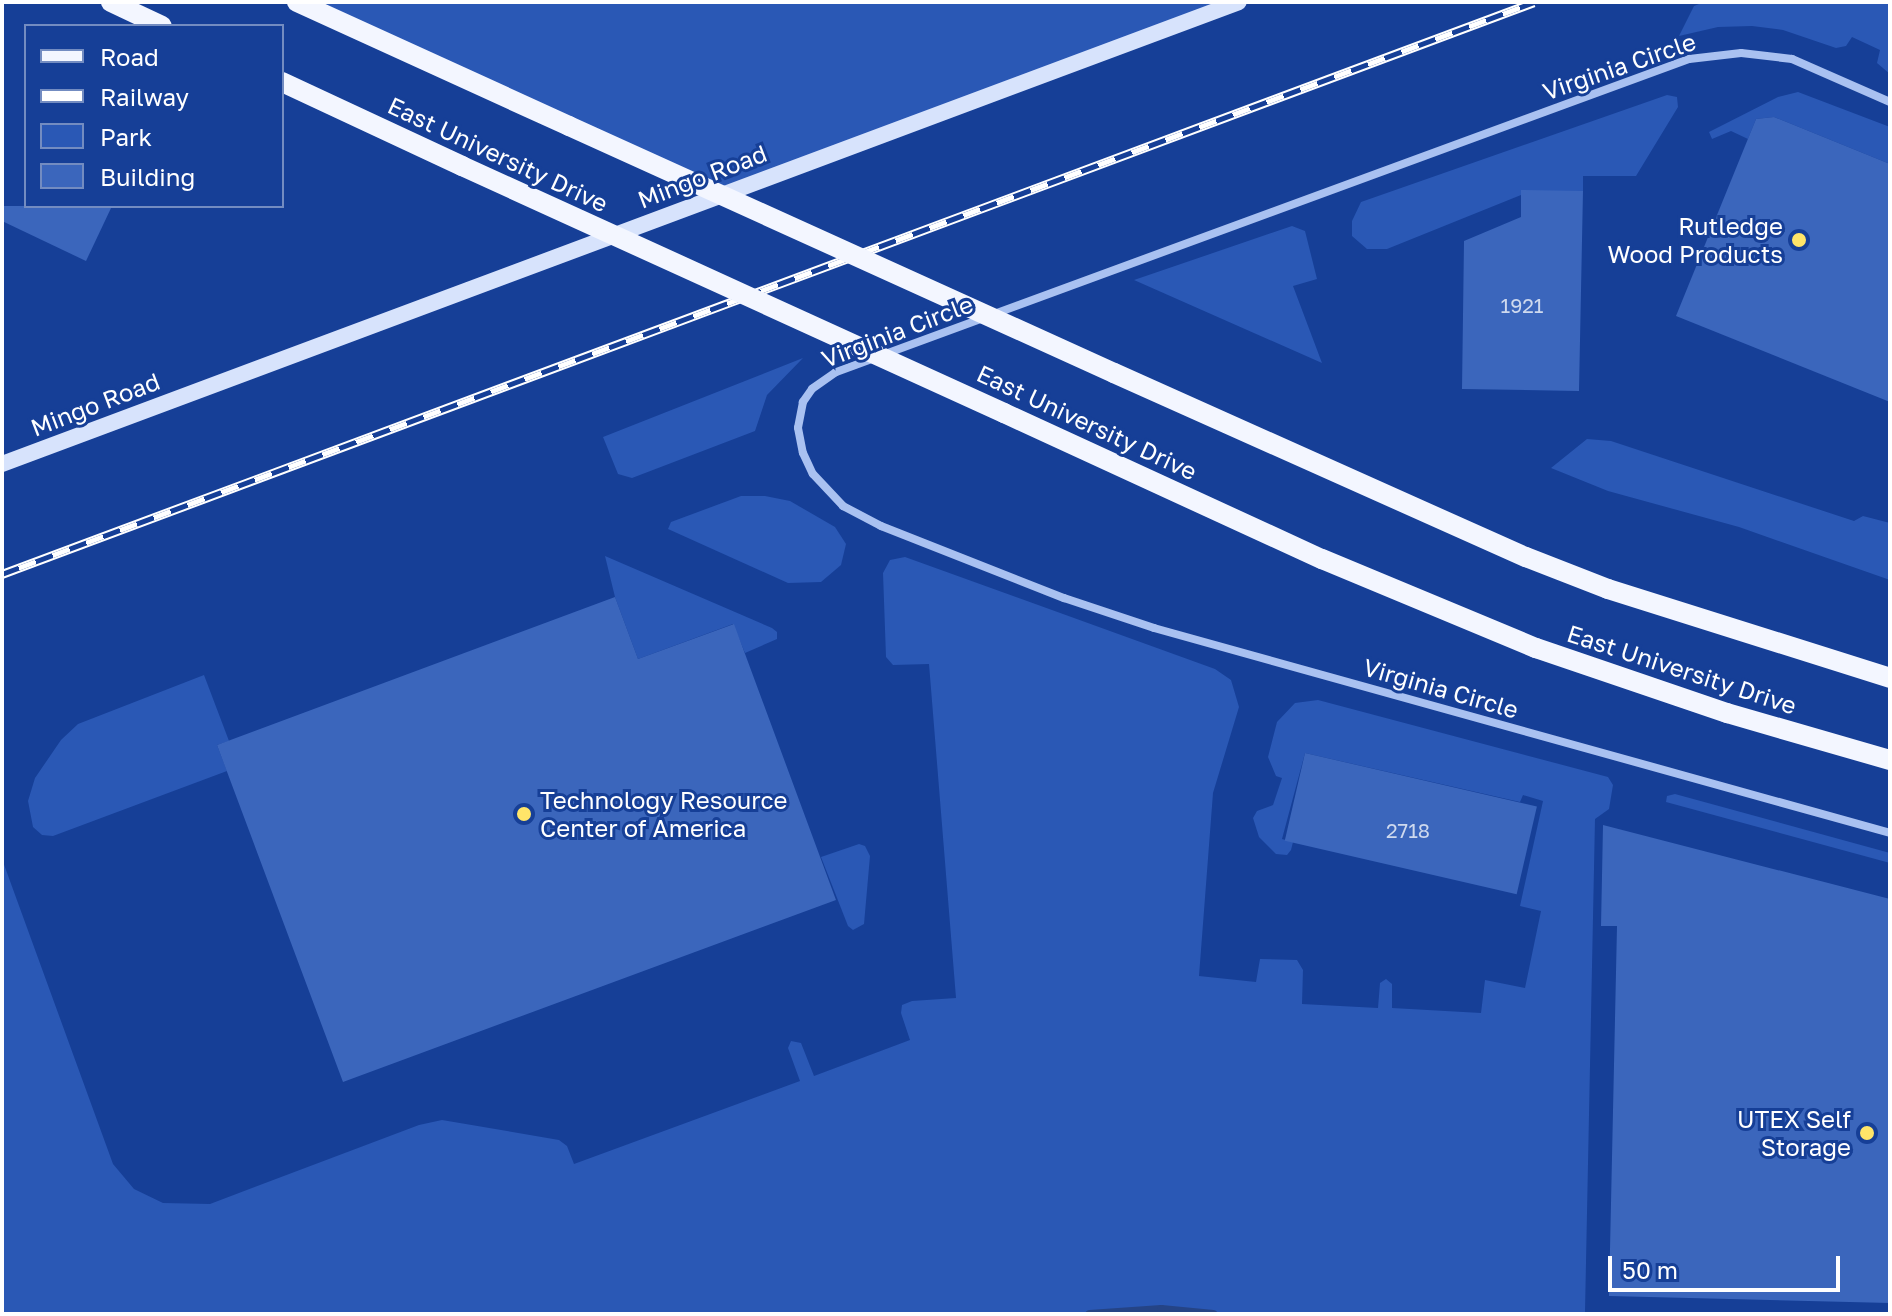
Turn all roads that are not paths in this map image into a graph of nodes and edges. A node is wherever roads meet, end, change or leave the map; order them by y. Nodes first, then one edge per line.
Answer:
1 (111, 2) edge
2 (297, 2) edge
3 (1239, 2) edge
4 (158, 24) edge
5 (284, 83) edge
6 (1890, 102) edge
7 (2, 464) edge
8 (1890, 678) edge
9 (1890, 760) edge
10 (1890, 833) edge

1 - 4 main road
2 - 8 main road, bridge
3 - 7 street, Mingo Road
5 - 9 main road, East University Drive, bridge
6 - 10 street, Virginia Circle

